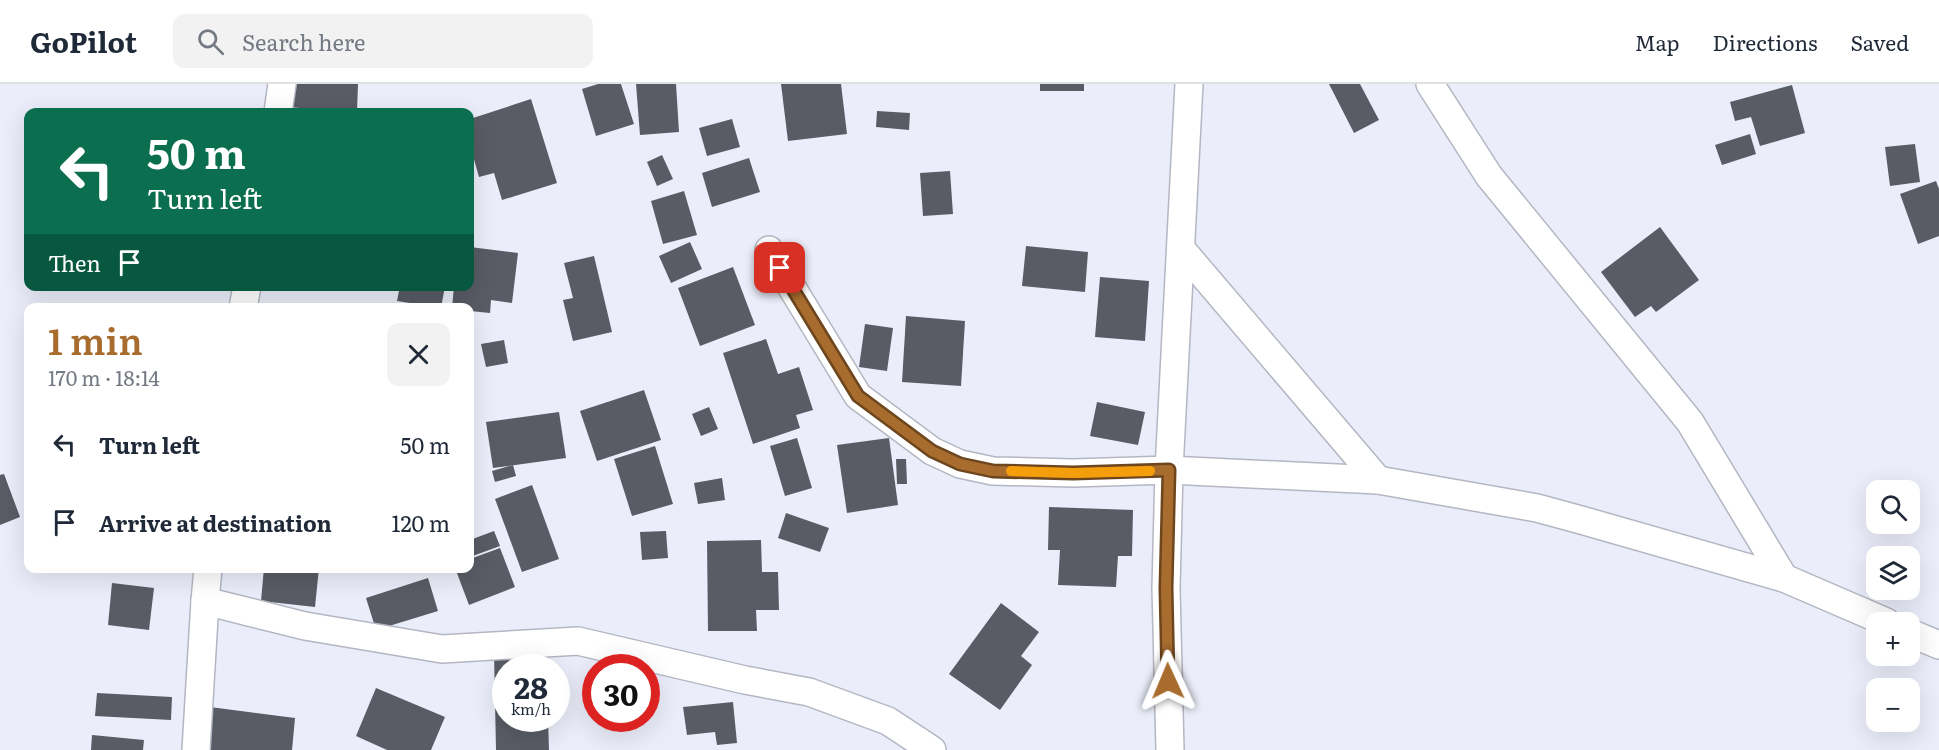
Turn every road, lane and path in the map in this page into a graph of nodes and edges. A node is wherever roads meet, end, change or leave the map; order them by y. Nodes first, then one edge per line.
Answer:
1 (282, 84) edge
2 (1189, 84) edge
3 (1430, 84) edge
4 (279, 108) edge
5 (1182, 249) junction
6 (769, 250) dead end
7 (1169, 470) junction
8 (1378, 480) junction
9 (208, 573) edge
10 (1784, 578) junction
11 (205, 601) junction
12 (1866, 613) edge
13 (1920, 637) edge
14 (1939, 645) edge
15 (196, 750) edge
16 (932, 750) edge
17 (1170, 750) edge

1 - 4 street
2 - 5 street
3 - 10 street
5 - 7 street
5 - 8 street
6 - 7 street
7 - 8 street
7 - 17 street
8 - 10 street
9 - 11 street
10 - 12 street
11 - 15 street
11 - 16 street
13 - 14 street

